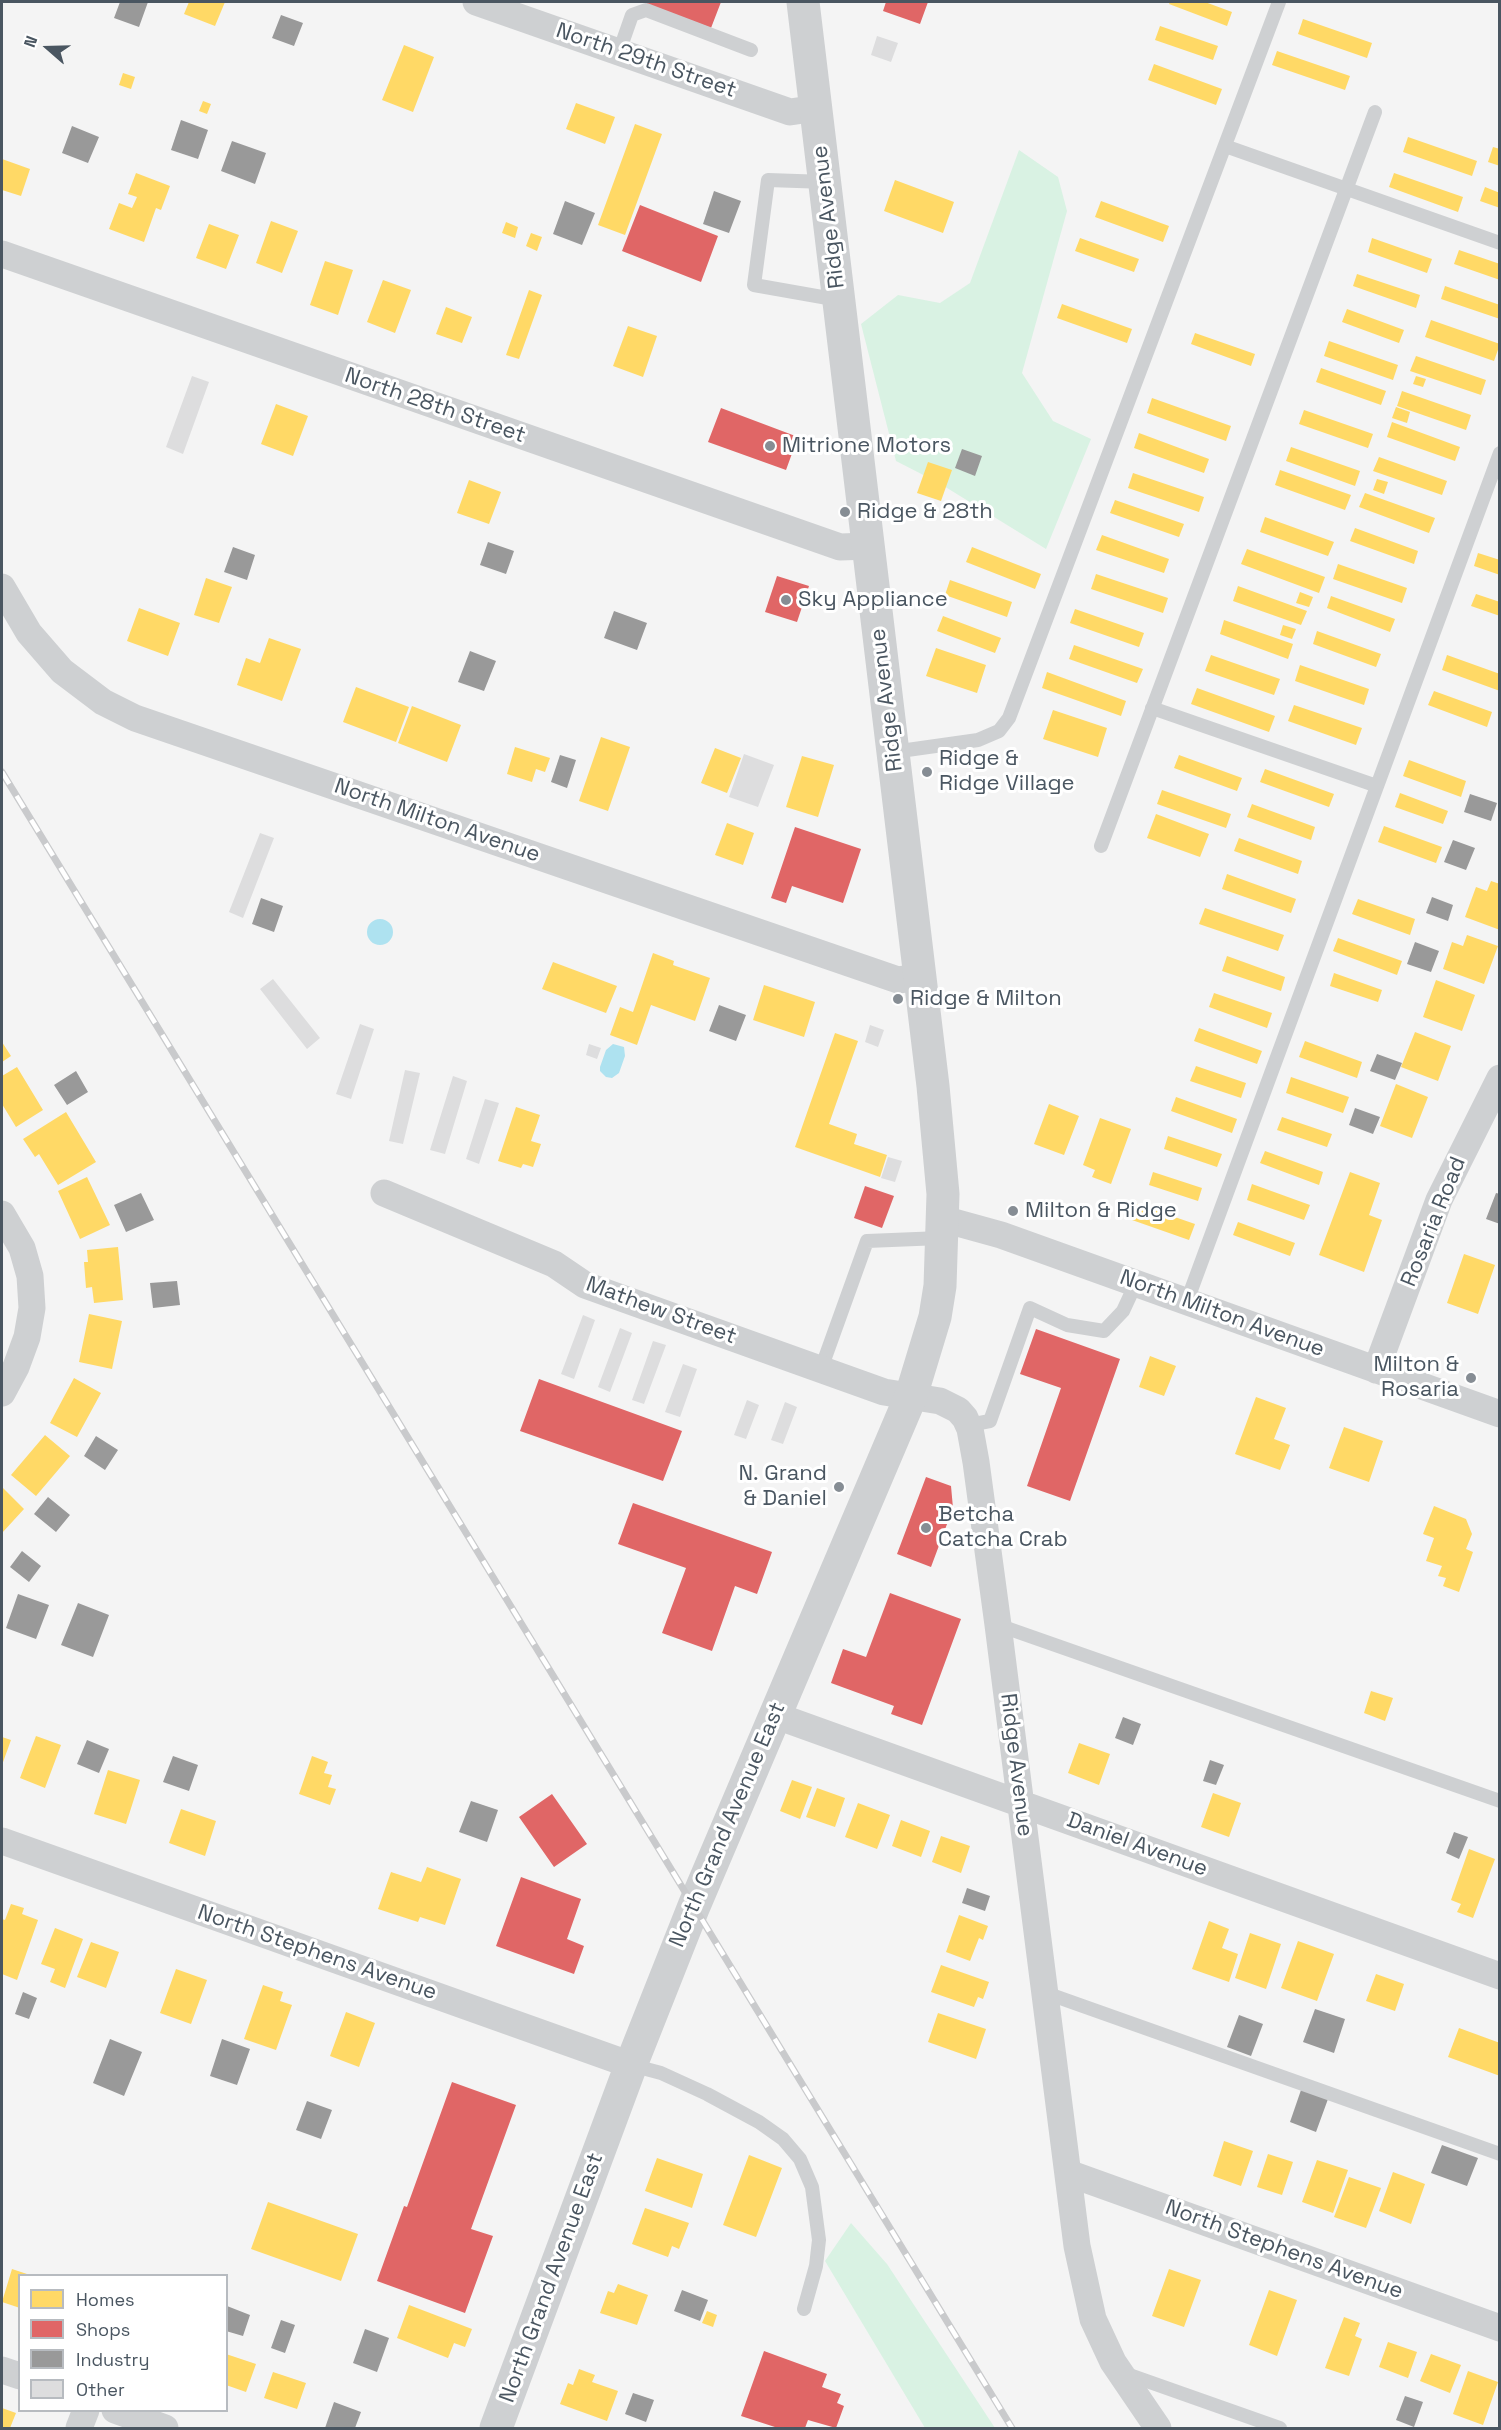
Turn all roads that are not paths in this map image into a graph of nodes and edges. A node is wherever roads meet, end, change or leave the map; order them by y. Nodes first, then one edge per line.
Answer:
1 (476, 2) edge
2 (803, 2) edge
3 (1279, 2) edge
4 (751, 50) dead end
5 (619, 52) junction
6 (817, 108) junction
7 (1375, 112) dead end
8 (1225, 146) junction
9 (826, 182) junction
10 (1347, 189) junction
11 (1500, 243) edge
12 (2, 254) edge
13 (839, 300) junction
14 (1500, 453) edge
15 (870, 546) junction
16 (2, 587) edge
17 (1152, 708) junction
18 (893, 752) junction
19 (1377, 786) junction
20 (1101, 846) dead end
21 (921, 977) junction
22 (1500, 1078) edge
23 (384, 1193) dead end
24 (2, 1214) edge
25 (943, 1229) junction
26 (1136, 1283) junction
27 (1186, 1301) junction
28 (821, 1369) junction
29 (1376, 1370) junction
30 (2, 1393) edge
31 (911, 1396) junction
32 (1500, 1414) edge
33 (969, 1425) junction
34 (998, 1625) junction
35 (774, 1715) junction
36 (1500, 1802) edge
37 (1021, 1804) junction
38 (2, 1841) edge
39 (1500, 1976) edge
40 (1046, 1993) junction
41 (631, 2065) junction
42 (1500, 2154) edge
43 (1068, 2173) junction
44 (804, 2309) dead end
45 (1500, 2328) edge
46 (2, 2370) edge
47 (1119, 2371) junction
48 (18, 2375) edge
49 (85, 2412) edge
50 (121, 2412) edge
51 (79, 2428) edge
52 (165, 2428) edge
53 (495, 2428) edge
54 (1158, 2428) edge
55 (1280, 2428) edge

1 - 5 street, North 29th Street
2 - 6 street, Ridge Avenue
3 - 8 lane
4 - 5 lane
5 - 6 street, North 29th Street
6 - 9 street, Ridge Avenue
7 - 10 lane
8 - 10 lane
8 - 18 lane
9 - 13 street, Ridge Avenue
9 - 13 lane
10 - 11 lane
10 - 17 lane
12 - 15 street, North 28th Street
13 - 15 street, Ridge Avenue
14 - 19 lane
15 - 18 street, Ridge Avenue
16 - 21 street, North Milton Avenue
17 - 19 lane
17 - 20 lane
18 - 21 street, Ridge Avenue
19 - 27 lane
21 - 25 street, Ridge Avenue
22 - 29 street, Rosaria Road
23 - 28 street, Mathew Street
24 - 30 street
25 - 26 street, North Milton Avenue
25 - 28 lane
25 - 31 street, North Grand Avenue East
26 - 27 street, North Milton Avenue
26 - 33 lane
27 - 29 street, North Milton Avenue
28 - 31 street, Mathew Street
29 - 32 street, North Milton Avenue
31 - 33 street
31 - 35 street, North Grand Avenue East
33 - 34 street, Ridge Avenue
34 - 36 lane
34 - 37 street, Ridge Avenue
35 - 37 street, Daniel Avenue
35 - 41 street, North Grand Avenue East
37 - 39 street, Daniel Avenue
37 - 40 street, Ridge Avenue
38 - 41 street, North Stephens Avenue
40 - 42 lane
40 - 43 street, Ridge Avenue
41 - 44 lane
41 - 53 street, North Grand Avenue East
43 - 45 street, North Stephens Avenue
43 - 47 street, Ridge Avenue
46 - 48 street
47 - 54 street, Ridge Avenue
47 - 55 lane
49 - 51 street
50 - 52 street

